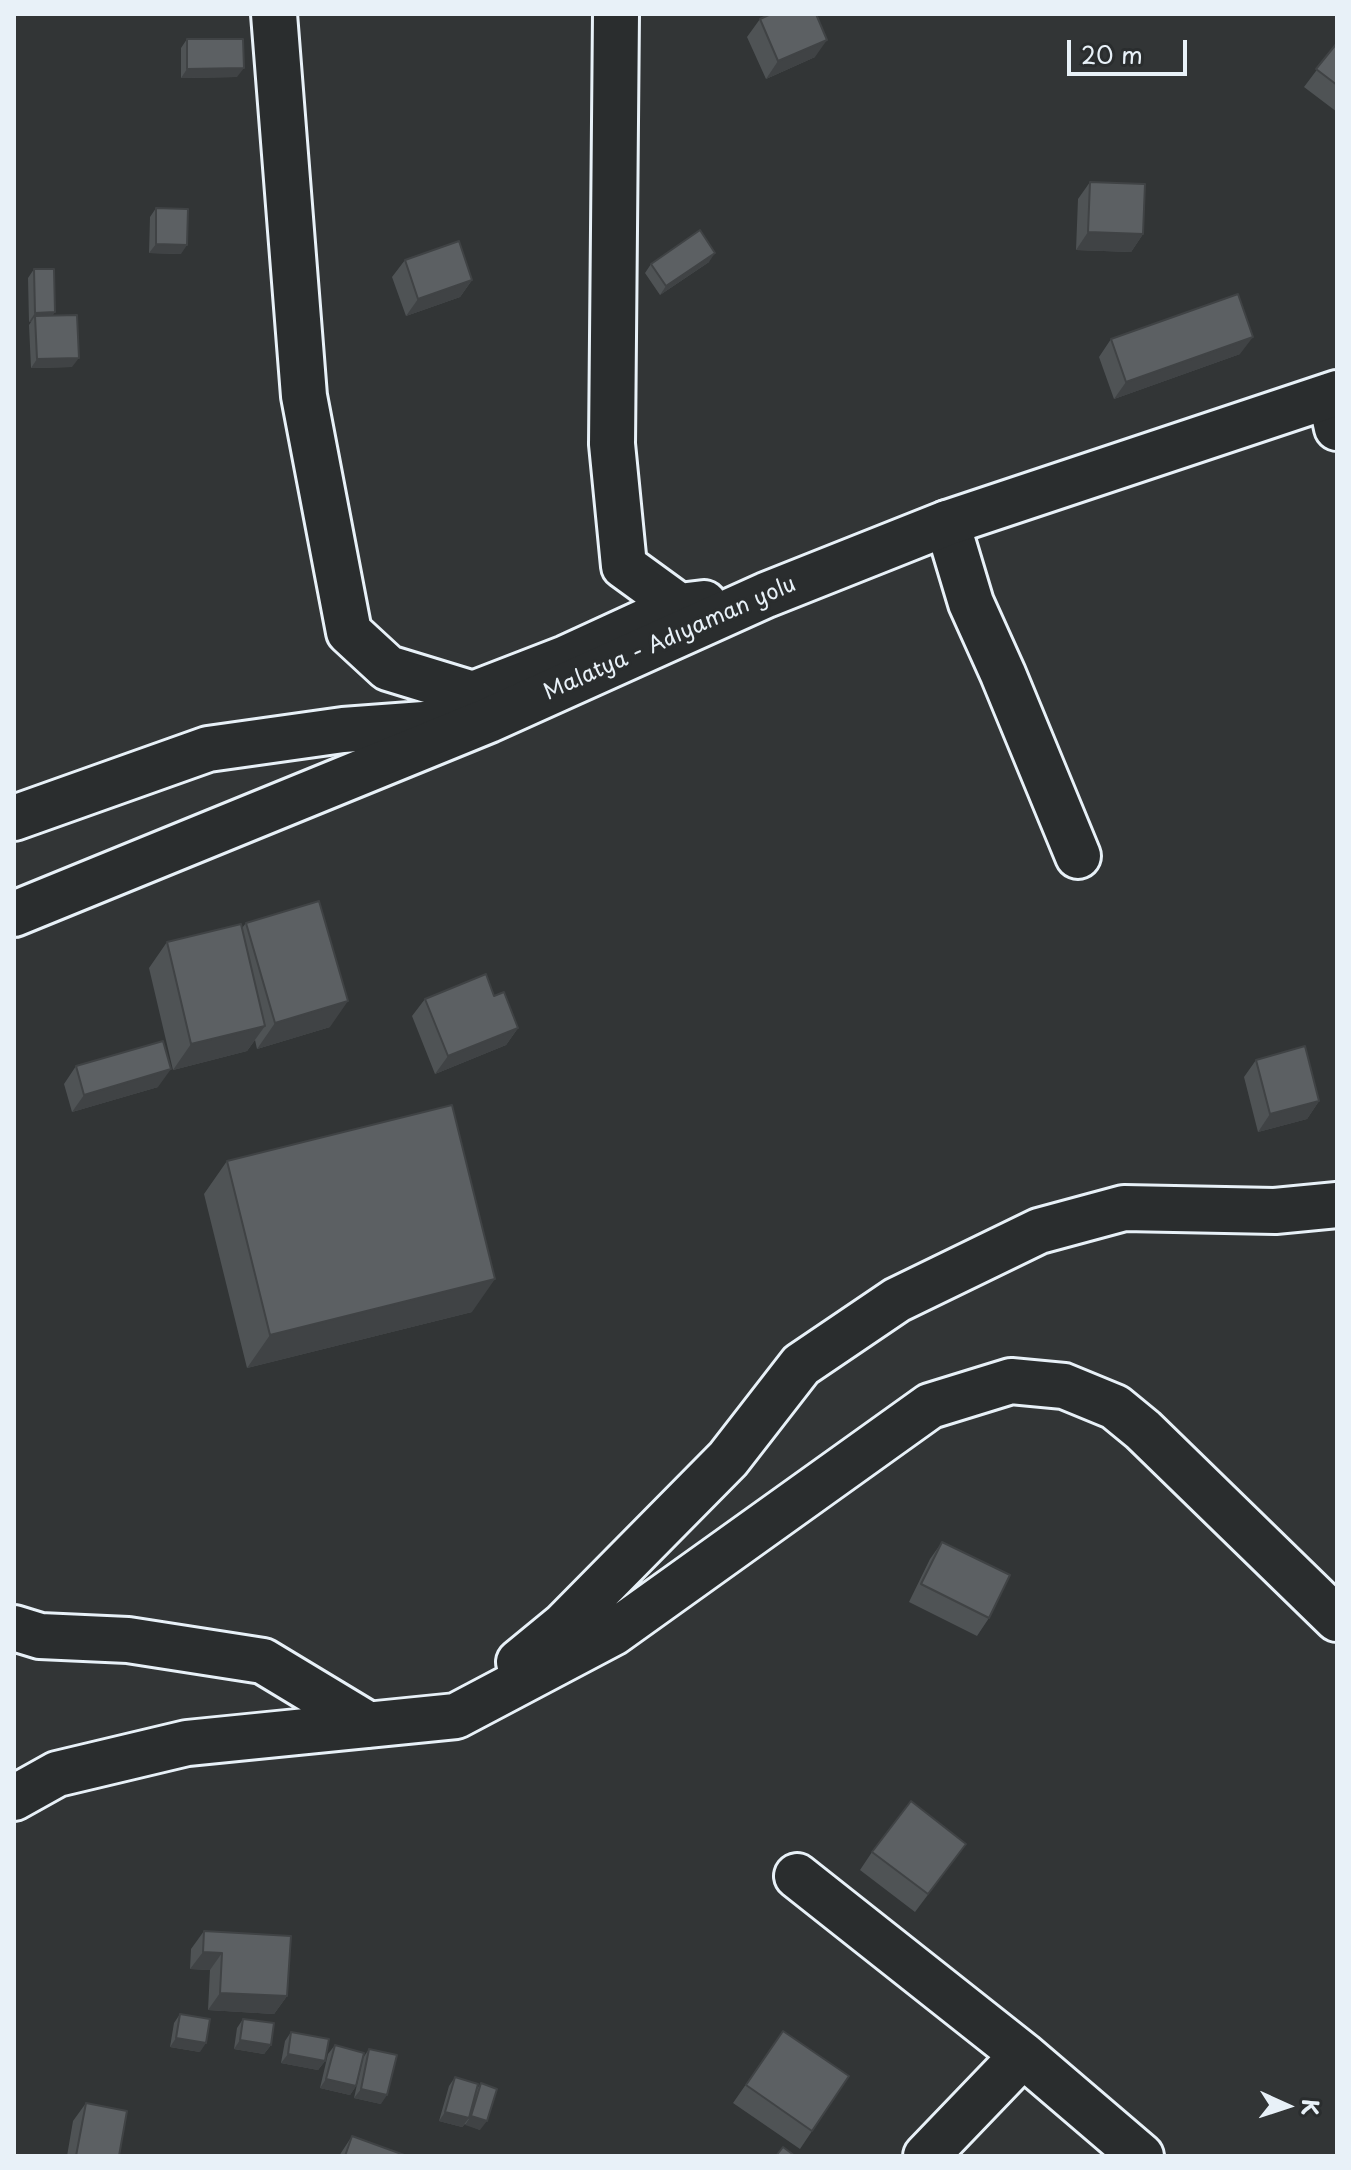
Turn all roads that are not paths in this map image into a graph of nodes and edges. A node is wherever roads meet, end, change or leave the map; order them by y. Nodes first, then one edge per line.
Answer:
1 (274, 14) edge
2 (616, 14) edge
3 (1335, 405) edge
4 (947, 523) junction
5 (766, 595) junction
6 (679, 606) junction
7 (489, 720) junction
8 (14, 818) edge
9 (1078, 856) dead end
10 (14, 914) edge
11 (1337, 1205) edge
12 (1337, 1619) edge
13 (14, 1628) edge
14 (456, 1716) junction
15 (369, 1725) junction
16 (14, 1798) edge
17 (797, 1876) dead end
18 (1023, 2055) junction
19 (926, 2156) edge
20 (1141, 2156) edge

1 - 6 street
2 - 6 street
3 - 4 street, Malatya - Adıyaman yolu
4 - 5 street, Malatya - Adıyaman yolu
4 - 9 street
5 - 6 street
5 - 7 street, Malatya - Adıyaman yolu
7 - 8 street
7 - 10 street, Malatya - Adıyaman yolu
11 - 14 street
12 - 14 street
13 - 15 street
14 - 15 street
15 - 16 street
17 - 18 street
18 - 19 street
18 - 20 street

